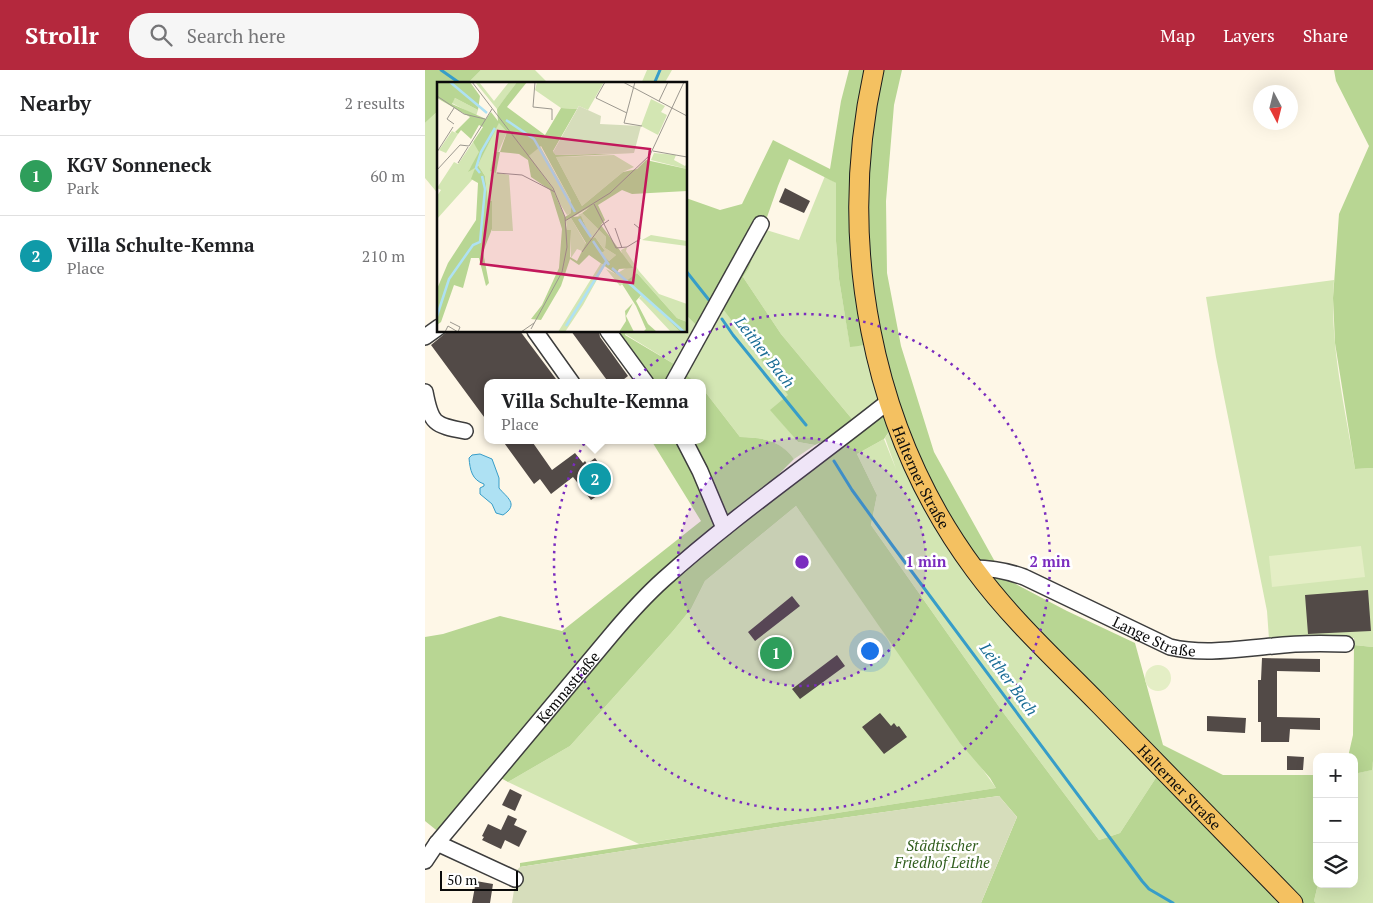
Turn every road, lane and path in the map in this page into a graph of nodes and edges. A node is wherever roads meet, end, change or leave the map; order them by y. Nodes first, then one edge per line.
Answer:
1 (874, 70) edge
2 (761, 224) dead end
3 (437, 328) edge
4 (536, 332) edge
5 (609, 332) edge
6 (425, 337) edge
7 (569, 379) edge
8 (643, 379) edge
9 (675, 379) edge
10 (425, 392) edge
11 (889, 401) junction
12 (465, 431) dead end
13 (686, 444) edge
14 (724, 528) junction
15 (973, 568) junction
16 (1346, 644) dead end
17 (437, 843) junction
18 (425, 861) edge
19 (515, 879) dead end
20 (1293, 903) edge

1 - 11 main road, Halterner Straße
2 - 9 street
3 - 6 street
4 - 7 street
5 - 8 street
10 - 12 street
11 - 14 street, Kemnastraße
11 - 15 main road, Halterner Straße
13 - 14 street
14 - 17 street, Kemnastraße
15 - 16 street, Lange Straße
15 - 20 main road, Halterner Straße
17 - 18 street, Kemnastraße
17 - 19 street

